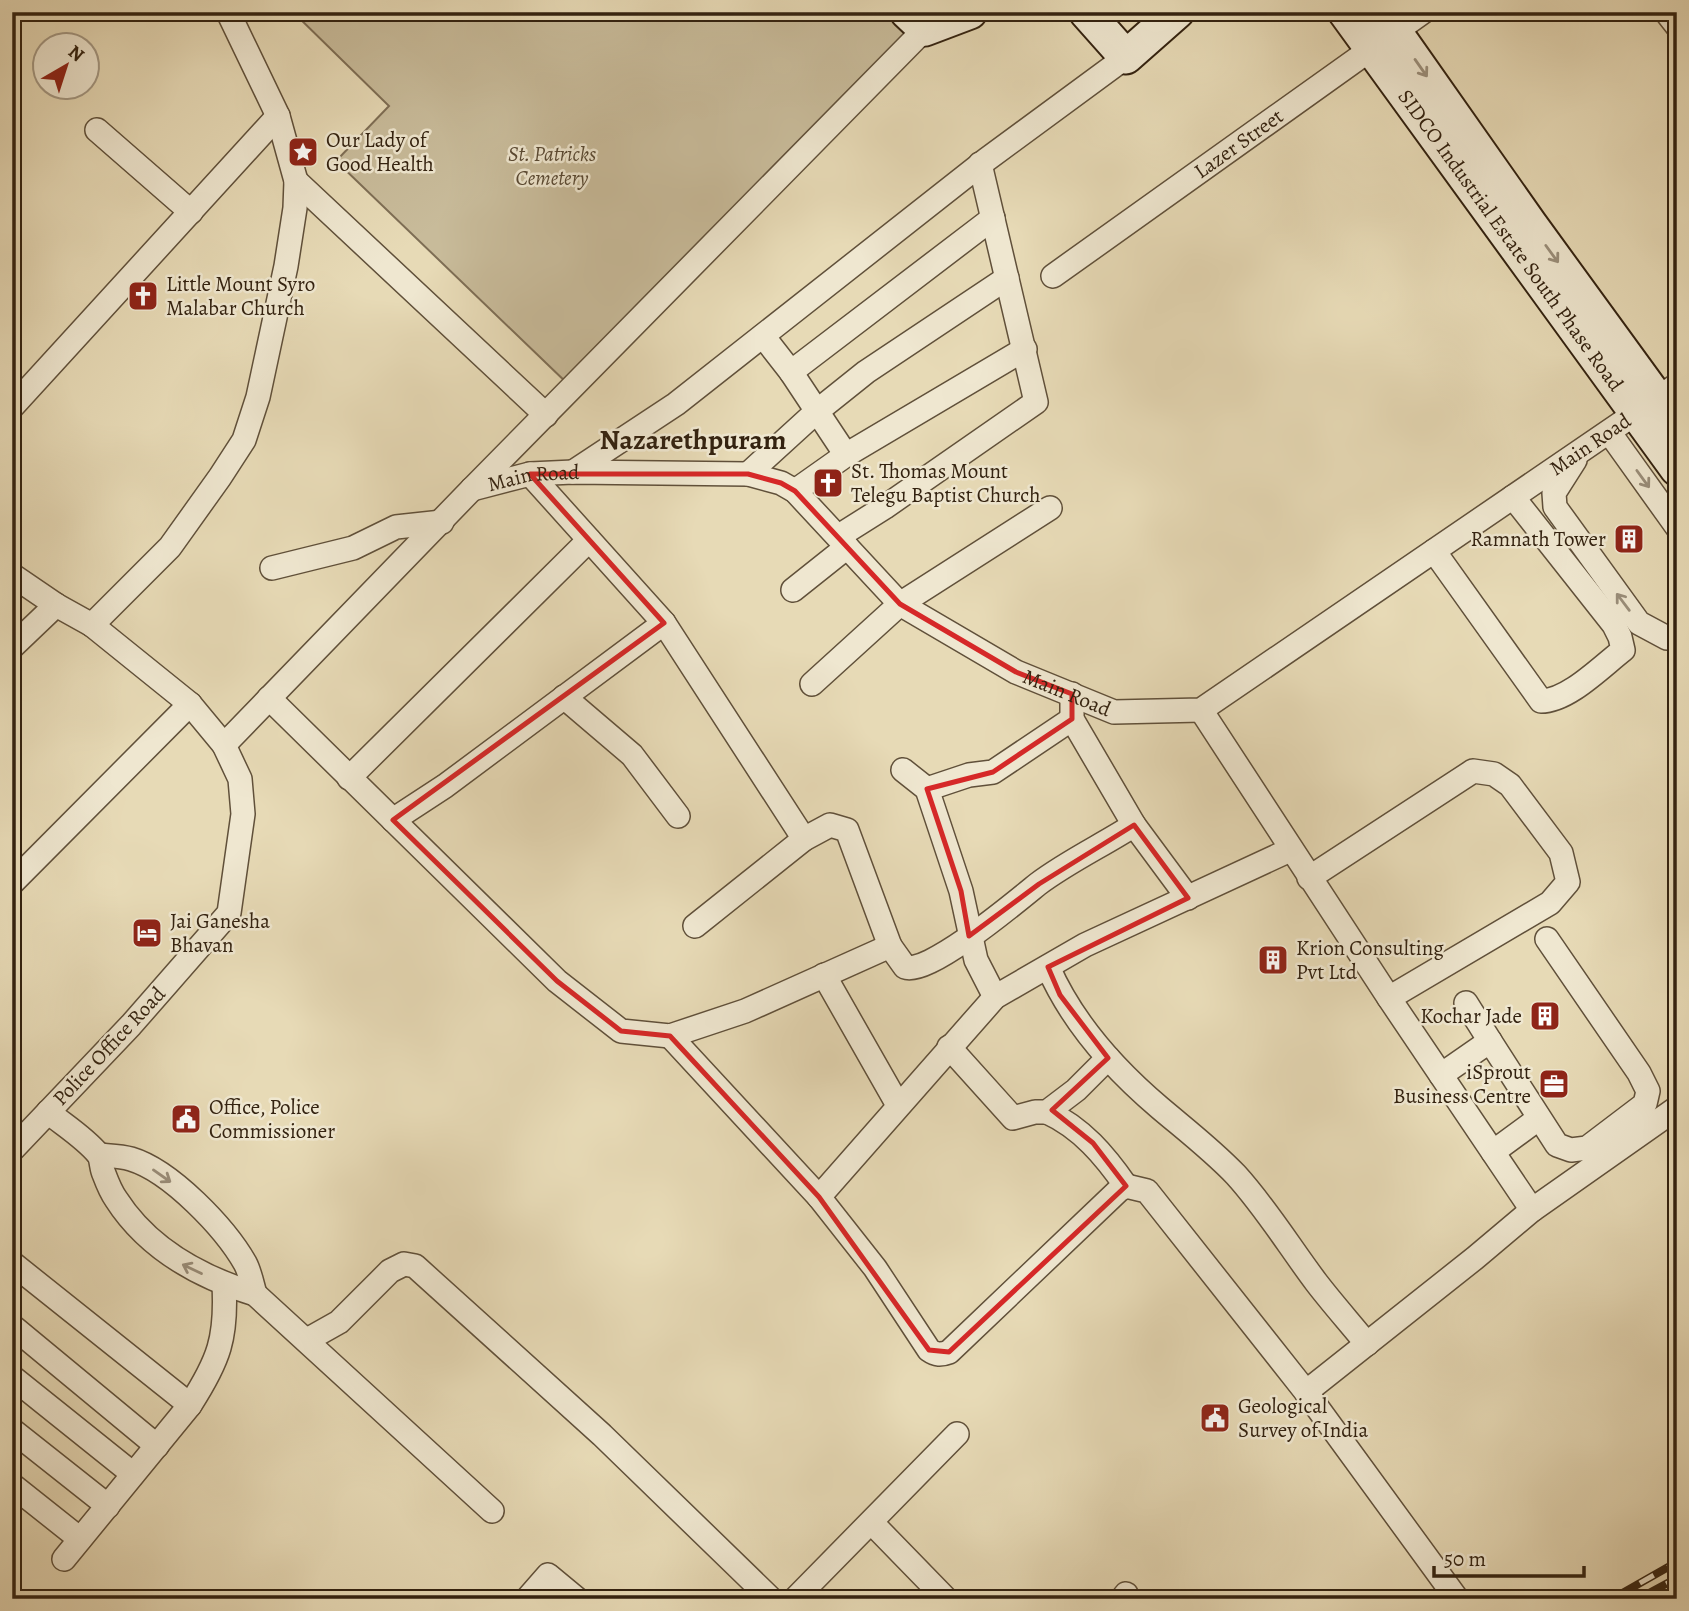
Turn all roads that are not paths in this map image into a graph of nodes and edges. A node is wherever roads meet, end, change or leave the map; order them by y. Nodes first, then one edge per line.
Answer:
1 (228, 12) edge
2 (970, 12) edge
3 (1086, 12) edge
4 (1177, 12) edge
5 (1345, 12) edge
6 (1423, 12) edge
7 (1666, 12) edge
8 (916, 21) edge
9 (1677, 26) edge
10 (1383, 31) edge
11 (1126, 57) junction
12 (278, 116) junction
13 (97, 130) dead end
14 (980, 164) junction
15 (296, 181) junction
16 (191, 212) junction
17 (993, 218) junction
18 (1053, 276) dead end
19 (1007, 278) junction
20 (763, 336) junction
21 (1025, 349) junction
22 (791, 372) junction
23 (12, 407) edge
24 (1645, 408) edge
25 (816, 412) junction
26 (546, 415) junction
27 (1677, 426) edge
28 (1577, 454) junction
29 (846, 455) junction
30 (1677, 469) edge
31 (573, 472) junction
32 (530, 474) junction
33 (748, 474) junction
34 (472, 489) junction
35 (794, 491) junction
36 (1513, 497) junction
37 (1051, 508) dead end
38 (442, 522) junction
39 (1677, 527) edge
40 (589, 540) junction
41 (843, 542) junction
42 (1434, 551) junction
43 (272, 568) dead end
44 (12, 575) edge
45 (793, 590) dead end
46 (900, 604) junction
47 (56, 605) junction
48 (664, 622) junction
49 (92, 625) junction
50 (1677, 638) edge
51 (12, 647) edge
52 (811, 684) dead end
53 (1072, 694) junction
54 (564, 697) junction
55 (269, 698) junction
56 (190, 704) junction
57 (1201, 710) junction
58 (1072, 719) junction
59 (224, 745) junction
60 (903, 770) dead end
61 (349, 778) junction
62 (927, 789) junction
63 (678, 816) dead end
64 (393, 820) junction
65 (1134, 825) junction
66 (804, 839) junction
67 (1290, 850) junction
68 (1309, 878) junction
69 (12, 883) edge
70 (1188, 898) junction
71 (695, 926) dead end
72 (969, 937) junction
73 (1547, 939) dead end
74 (890, 946) junction
75 (1048, 967) junction
76 (824, 975) junction
77 (995, 997) junction
78 (1389, 998) junction
79 (1466, 1003) dead end
80 (670, 1036) junction
81 (1490, 1041) junction
82 (949, 1047) junction
83 (1108, 1058) junction
84 (1441, 1074) junction
85 (898, 1105) junction
86 (1677, 1108) edge
87 (48, 1112) junction
88 (1047, 1112) junction
89 (1538, 1119) junction
90 (12, 1150) edge
91 (1493, 1152) junction
92 (99, 1155) junction
93 (1126, 1186) junction
94 (819, 1197) junction
95 (1532, 1210) junction
96 (12, 1263) edge
97 (224, 1284) junction
98 (255, 1294) junction
99 (12, 1326) edge
100 (307, 1340) junction
101 (1367, 1344) junction
102 (12, 1377) edge
103 (1306, 1392) junction
104 (190, 1405) junction
105 (12, 1430) edge
106 (957, 1434) dead end
107 (157, 1446) junction
108 (134, 1474) junction
109 (12, 1485) edge
110 (108, 1506) junction
111 (492, 1511) dead end
112 (872, 1523) junction
113 (80, 1539) junction
114 (64, 1559) dead end
115 (527, 1599) edge
116 (577, 1599) edge
117 (771, 1599) edge
118 (795, 1599) edge
119 (946, 1599) edge
120 (1457, 1599) edge

1 - 12 street
2 - 8 main road
3 - 11 main road
4 - 11 main road
5 - 10 main road, SIDCO Industrial Estate South Phase Road
6 - 10 street, Lazer Street
7 - 9 street
8 - 26 street
10 - 18 street, Lazer Street
10 - 24 main road, SIDCO Industrial Estate South Phase Road
11 - 14 street
12 - 15 street
12 - 16 street
13 - 16 street
14 - 17 street
14 - 20 street
15 - 26 street
15 - 49 street
16 - 23 street
17 - 19 street
17 - 22 street
19 - 21 street
19 - 25 street
20 - 22 street
20 - 31 street
21 - 29 street
21 - 41 street
22 - 25 street
24 - 27 main road, SIDCO Industrial Estate South Phase Road
24 - 28 street, Main Road
24 - 30 main road, SIDCO Industrial Estate South Phase Road
24 -> 39 street
25 - 29 street
25 - 33 street
26 - 34 street
28 - 36 street, Main Road
50 -> 28 street
29 - 35 street
31 - 32 street, Main Road
31 - 33 street, Main Road
32 - 34 street, Main Road
32 - 40 street
33 - 35 street, Main Road
34 - 38 street
35 - 41 street, Main Road
36 - 42 street, Main Road
36 - 42 street
37 - 46 street
38 - 43 street
38 - 55 street
40 - 48 street
40 - 61 street
41 - 45 street
41 - 46 street, Main Road
42 - 57 street, Main Road
44 - 47 street, Police Office Road
46 - 52 street
46 - 53 street, Main Road
47 - 49 street, Police Office Road
47 - 51 street
48 - 54 street
48 - 66 street
49 - 56 street, Police Office Road
53 - 57 street, Main Road
53 - 58 street
54 - 63 street
54 - 64 street
55 - 59 street
55 - 61 street
56 - 59 street, Police Office Road
56 - 69 street
57 - 67 street
58 - 62 street
58 - 65 street
59 - 87 street, Police Office Road
60 - 62 street
61 - 64 street
62 - 72 street
64 - 80 street
65 - 70 street
65 - 72 street
66 - 71 street
66 - 74 street
67 - 68 street
67 - 70 street
68 - 78 street
68 - 78 street
70 - 75 street
72 - 74 street
72 - 77 street
73 - 89 street
74 - 76 street
75 - 77 street
75 - 83 street
76 - 80 street
76 - 85 street
77 - 82 street
78 - 84 street
79 - 81 street
80 - 94 street
81 - 84 street
81 - 89 street
82 - 85 street
82 - 88 street
83 - 88 street
83 - 101 street
84 - 91 street
85 - 94 street
86 - 95 street
87 - 90 street, Police Office Road
87 - 92 street
88 - 93 street
89 - 91 street
91 - 95 street
97 -> 92 street
92 -> 98 street
93 - 94 street
93 - 103 street
95 - 101 street
96 - 104 street
97 - 98 street
97 - 104 street
98 - 100 street
99 - 107 street
100 - 111 street
100 - 117 street
101 - 103 street
102 - 108 street
103 - 120 street
104 - 107 street
105 - 110 street
106 - 112 street
107 - 108 street
108 - 110 street
109 - 113 street
110 - 113 street
112 - 118 street
112 - 119 street
113 - 114 street
115 - 116 street

